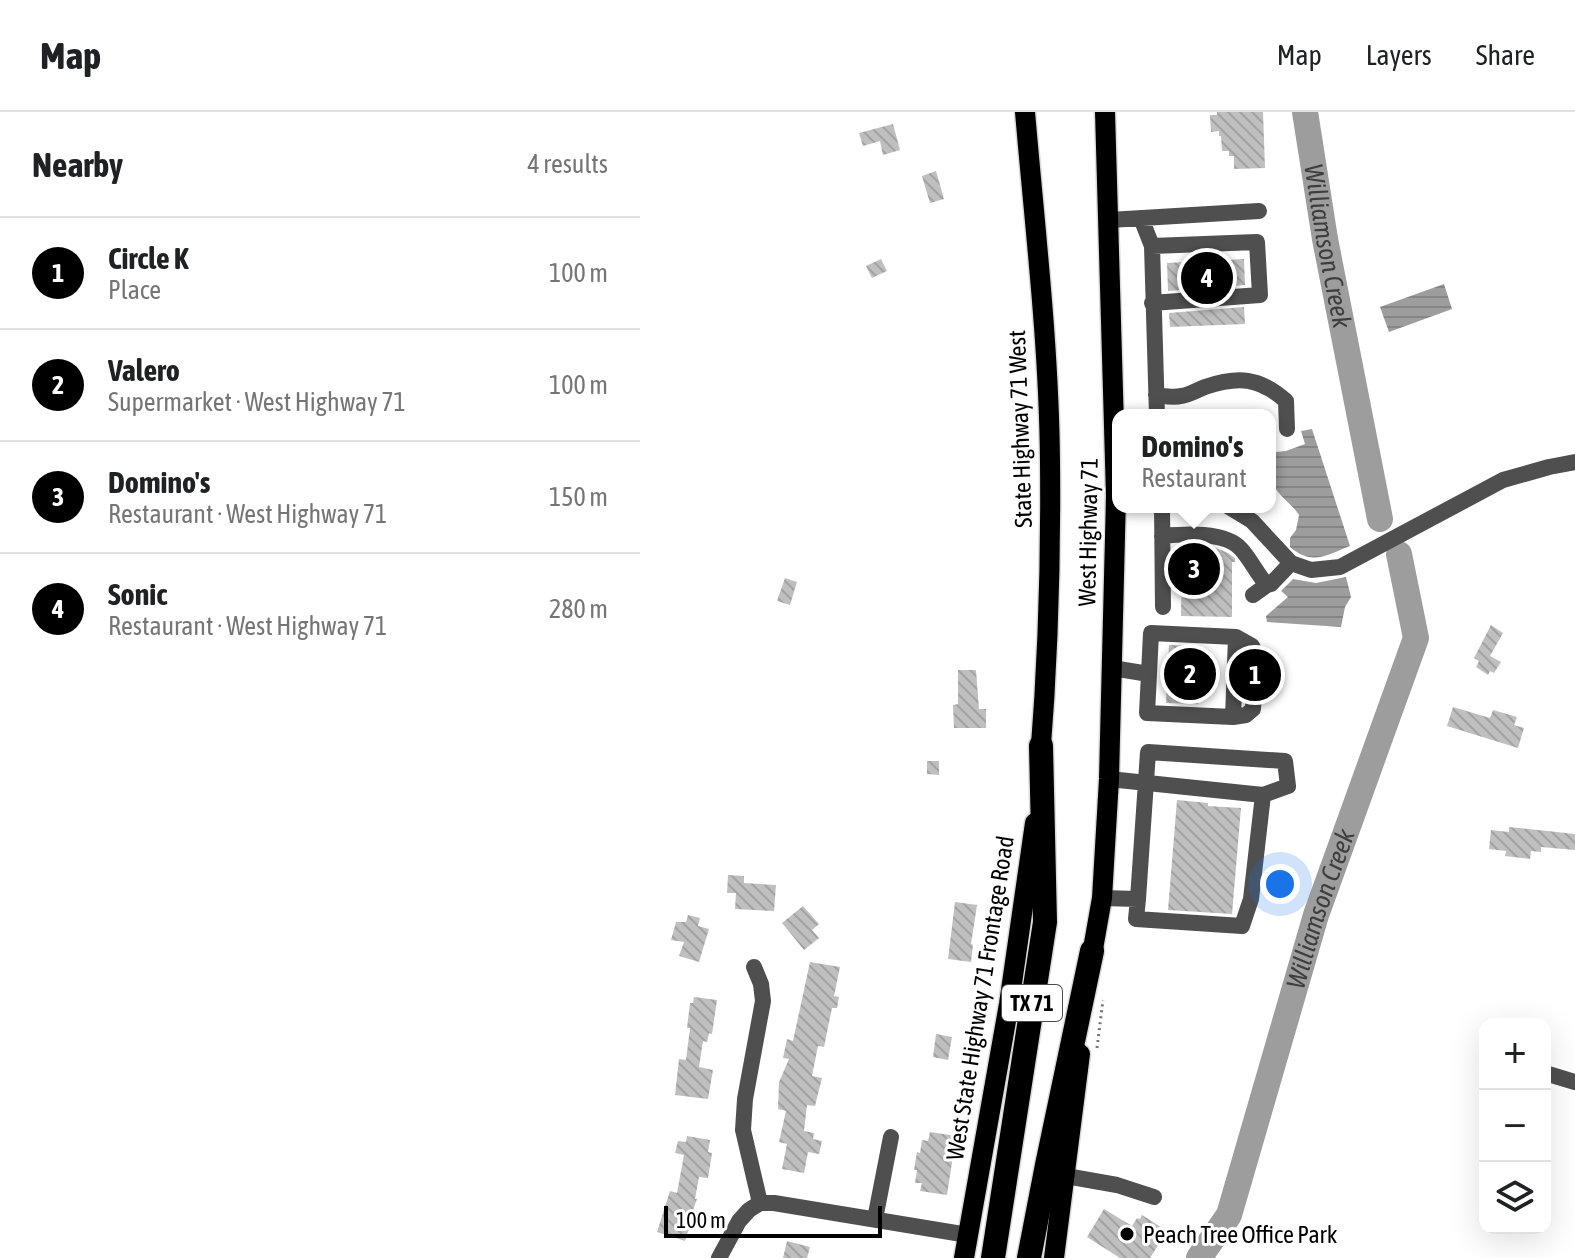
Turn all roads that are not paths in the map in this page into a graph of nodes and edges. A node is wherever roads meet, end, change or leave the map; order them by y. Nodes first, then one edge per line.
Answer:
1 (1025, 112) edge
2 (1105, 112) edge
3 (1259, 211) dead end
4 (1141, 218) junction
5 (1109, 220) junction
6 (1152, 246) junction
7 (1152, 303) junction
8 (1156, 395) junction
9 (1114, 409) edge
10 (1157, 409) edge
11 (1287, 429) dead end
12 (1575, 462) edge
13 (1117, 513) edge
14 (1162, 513) edge
15 (1239, 513) edge
16 (1162, 536) junction
17 (1291, 563) junction
18 (1163, 607) dead end
19 (1112, 668) junction
20 (1149, 674) junction
21 (1041, 746) junction
22 (1109, 779) junction
23 (1145, 782) junction
24 (1263, 795) junction
25 (1102, 898) junction
26 (1138, 899) junction
27 (1092, 951) junction
28 (754, 967) dead end
29 (1551, 1075) edge
30 (1575, 1082) edge
31 (891, 1137) dead end
32 (1066, 1176) junction
33 (1154, 1197) dead end
34 (760, 1203) junction
35 (875, 1219) junction
36 (968, 1235) junction
37 (719, 1258) edge
38 (964, 1258) edge
39 (993, 1258) edge
40 (1029, 1258) edge
41 (1054, 1258) edge

1 - 21 main road, State Highway 71 West
2 - 5 main road, West Highway 71 / TX 71
3 - 4 street
4 - 5 street
4 - 6 street
5 - 9 main road, West Highway 71 / TX 71
6 - 7 street
6 - 7 street
7 - 8 street
8 - 10 street
8 - 11 street
12 - 17 street
13 - 19 main road, West Highway 71 / TX 71
14 - 16 street
15 - 17 street
16 - 17 street
16 - 18 street
19 - 20 street
19 - 22 main road, West Highway 71 / TX 71
20 - 20 street
21 - 36 main road, West State Highway 71 Frontage Road
21 - 39 highway, TX 71
22 - 23 street
22 - 25 main road, West Highway 71 / TX 71
23 - 24 street
23 - 24 street
23 - 26 street
24 - 26 street
25 - 26 street
25 - 27 main road, West Highway 71 / TX 71
27 - 32 main road, TX 71
27 - 40 highway, TX 71
28 - 34 street
29 - 30 street
31 - 35 street
32 - 33 street
32 - 41 main road, TX 71
34 - 35 street
34 - 37 street
35 - 36 street
36 - 38 main road, West State Highway 71 Frontage Road

